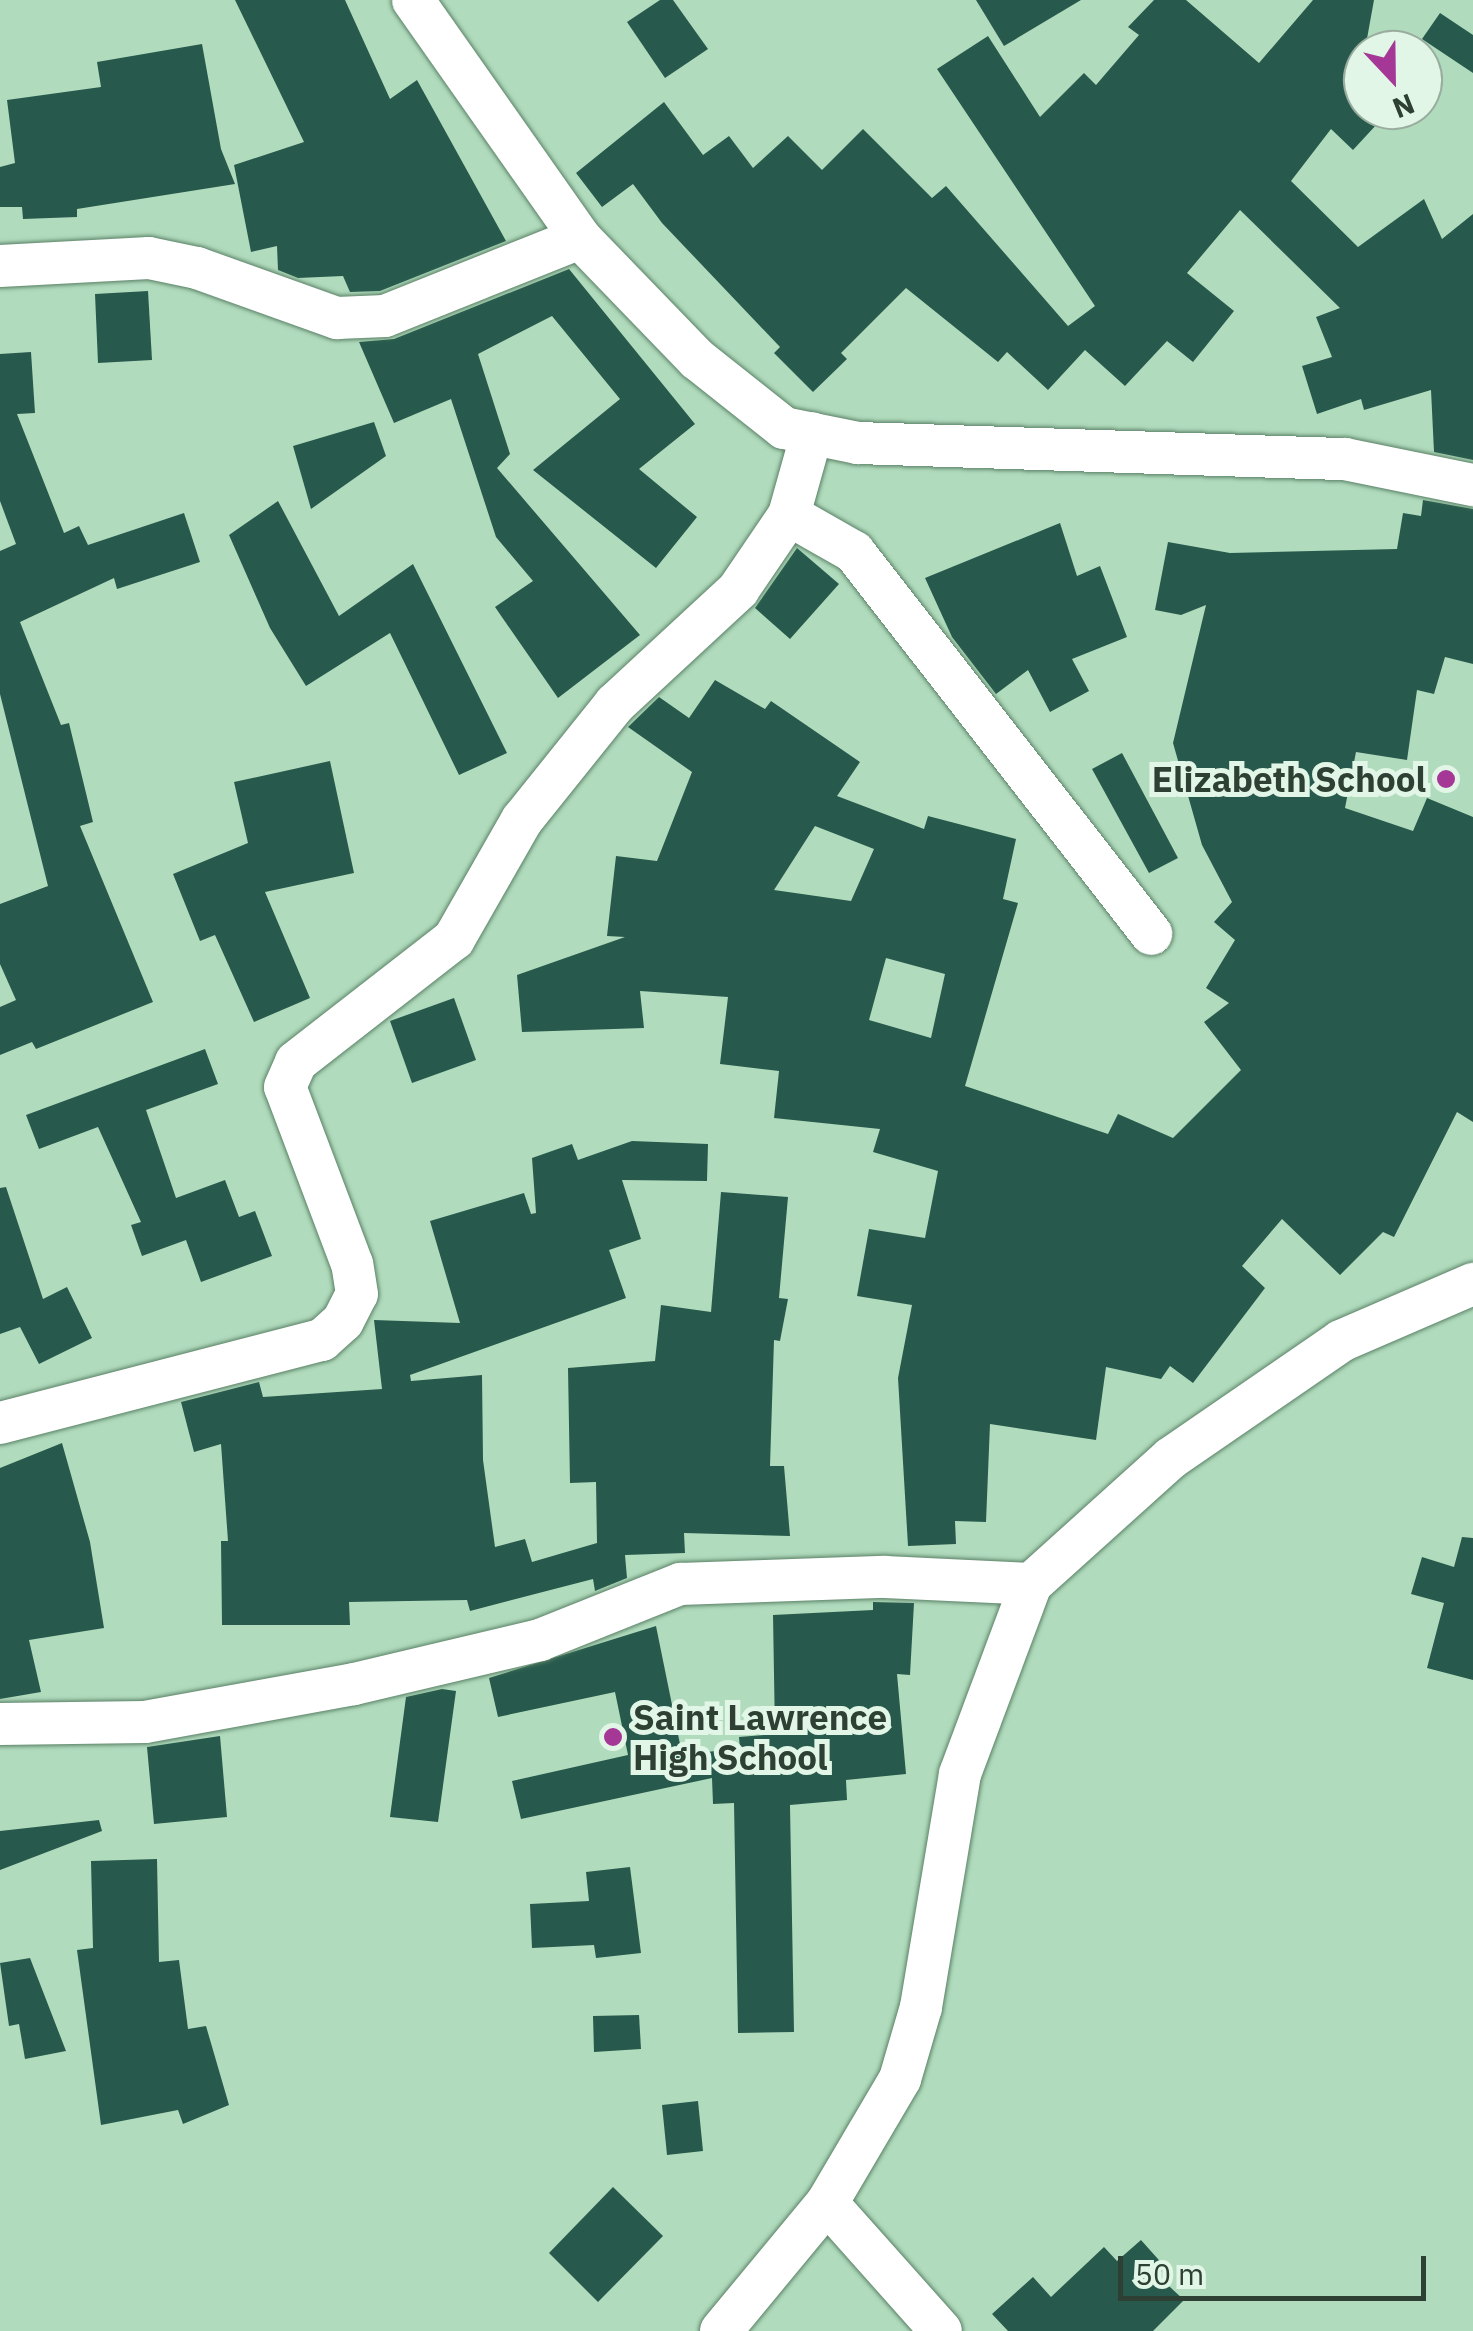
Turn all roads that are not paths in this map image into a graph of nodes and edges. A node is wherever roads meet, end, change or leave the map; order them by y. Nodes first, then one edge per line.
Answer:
1 (413, 0) edge
2 (580, 238) junction
3 (0, 266) edge
4 (812, 433) junction
5 (1473, 485) edge
6 (789, 515) junction
7 (1150, 934) dead end
8 (1473, 1284) edge
9 (0, 1423) edge
10 (1031, 1584) junction
11 (0, 1724) edge
12 (827, 2202) junction
13 (720, 2331) edge
14 (942, 2331) edge

1 - 2 street
2 - 3 street
2 - 4 street
4 - 5 street
4 - 6 street
6 - 7 street
6 - 9 street
8 - 10 street
10 - 11 street
10 - 12 street
12 - 13 street
12 - 14 street

